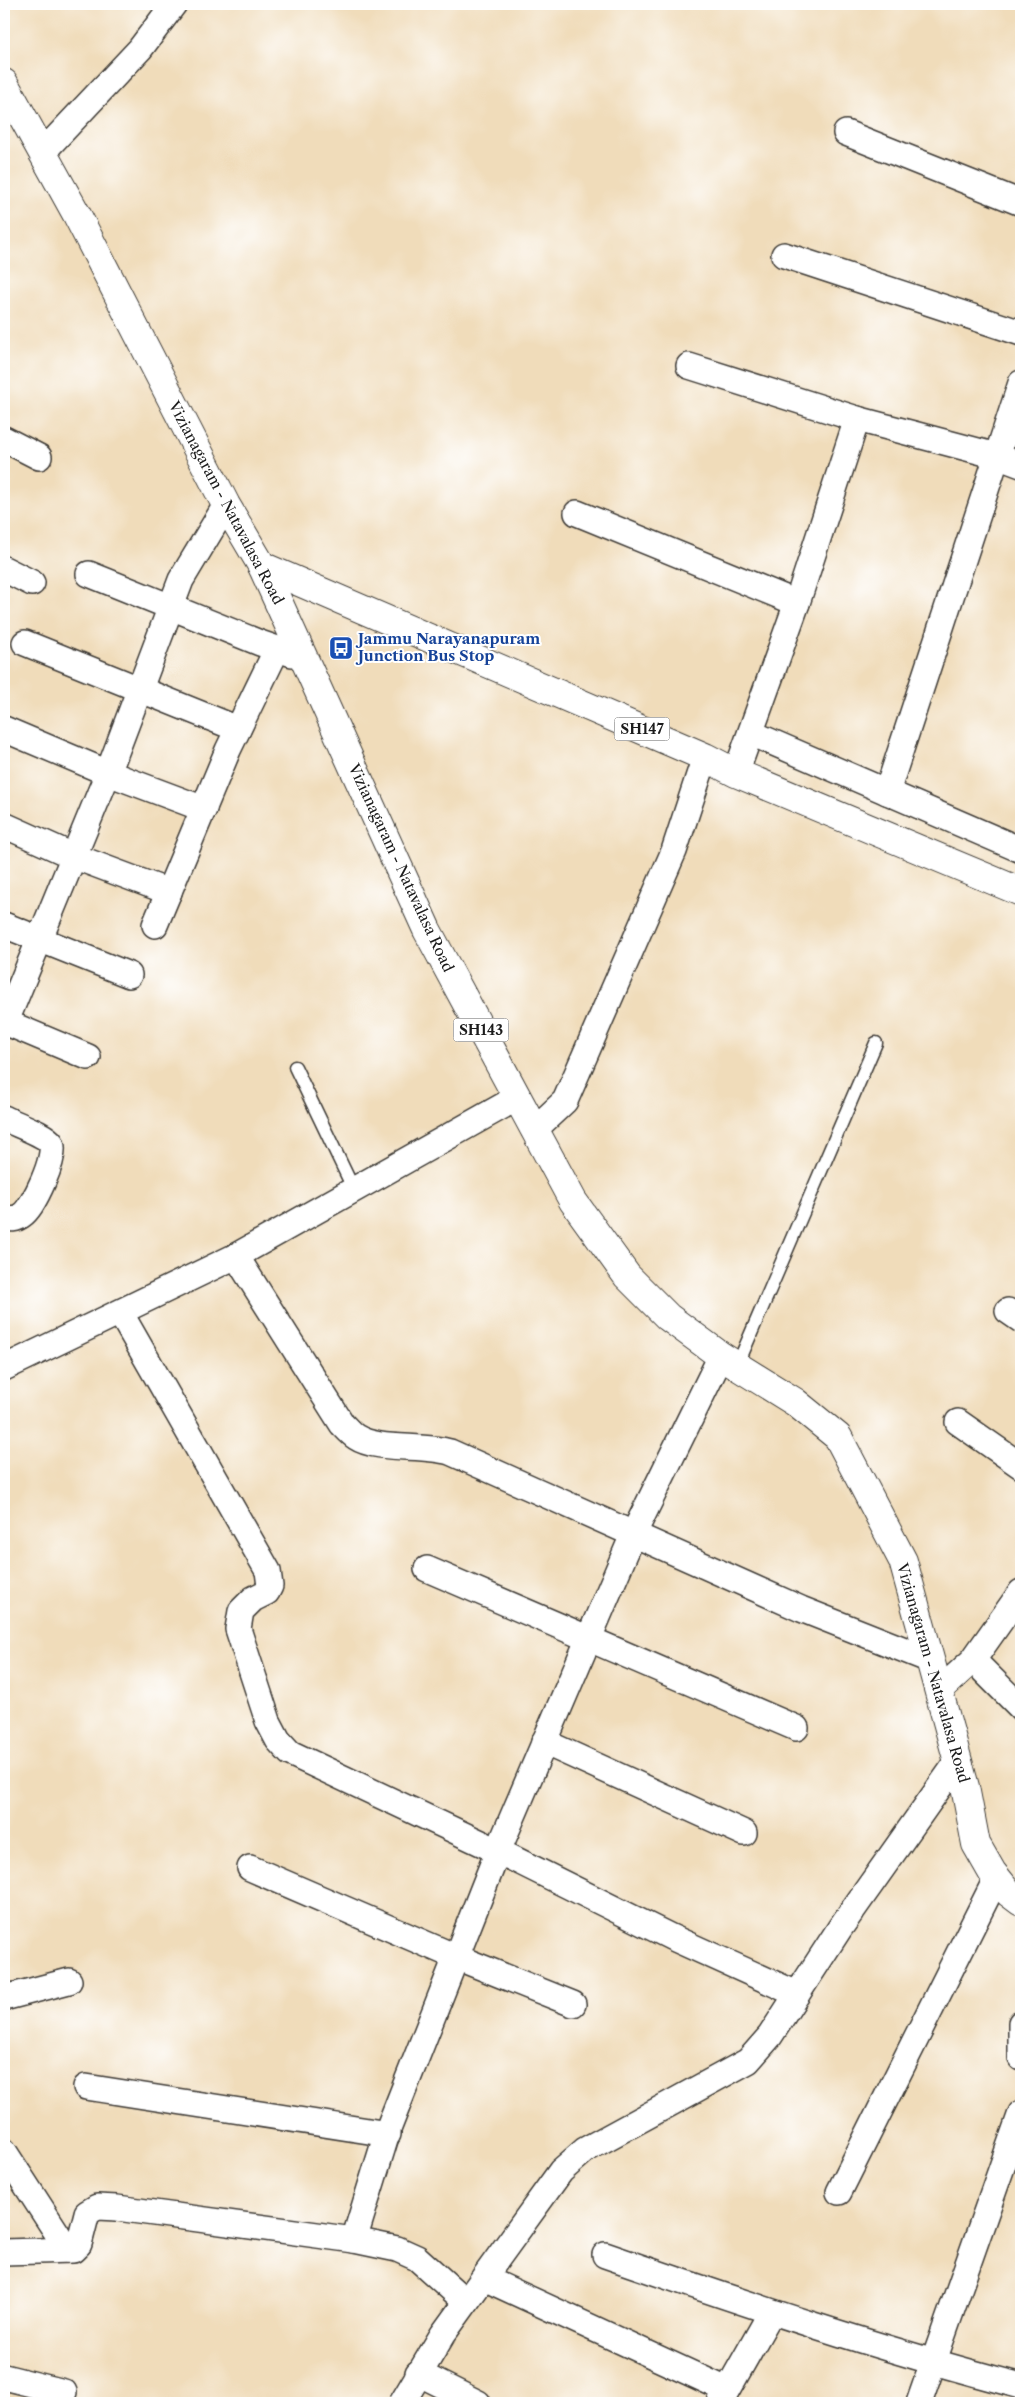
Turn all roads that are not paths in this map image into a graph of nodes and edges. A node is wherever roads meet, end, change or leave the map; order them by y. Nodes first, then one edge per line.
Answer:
1 (174, 4) edge
2 (4, 83) edge
3 (846, 133) dead end
4 (42, 153) junction
5 (1021, 203) edge
6 (784, 255) dead end
7 (1021, 333) edge
8 (689, 366) dead end
9 (1021, 383) edge
10 (857, 419) junction
11 (4, 439) edge
12 (997, 456) junction
13 (39, 457) dead end
14 (1021, 465) edge
15 (226, 505) junction
16 (577, 513) dead end
17 (262, 566) junction
18 (4, 569) edge
19 (89, 574) dead end
20 (32, 583) dead end
21 (797, 603) junction
22 (171, 606) junction
23 (25, 643) dead end
24 (277, 649) junction
25 (304, 657) junction
26 (140, 690) junction
27 (4, 728) edge
28 (238, 729) junction
29 (751, 733) junction
30 (705, 757) junction
31 (108, 773) junction
32 (736, 773) junction
33 (887, 792) junction
34 (204, 809) junction
35 (4, 825) edge
36 (1021, 850) edge
37 (73, 856) junction
38 (169, 892) junction
39 (1021, 892) edge
40 (155, 924) dead end
41 (4, 925) edge
42 (38, 940) junction
43 (129, 975) dead end
44 (4, 1024) edge
45 (876, 1043) dead end
46 (88, 1057) dead end
47 (295, 1067) dead end
48 (518, 1098) junction
49 (4, 1118) edge
50 (534, 1130) junction
51 (354, 1190) junction
52 (4, 1218) edge
53 (236, 1256) junction
54 (121, 1314) junction
55 (729, 1361) junction
56 (4, 1368) edge
57 (958, 1422) dead end
58 (1021, 1466) edge
59 (633, 1535) junction
60 (426, 1569) dead end
61 (1021, 1592) edge
62 (588, 1639) junction
63 (930, 1660) junction
64 (973, 1660) junction
65 (939, 1691) junction
66 (1021, 1708) edge
67 (796, 1728) dead end
68 (544, 1742) junction
69 (958, 1762) junction
70 (744, 1832) dead end
71 (498, 1851) junction
72 (250, 1868) dead end
73 (997, 1877) junction
74 (1021, 1902) edge
75 (456, 1957) junction
76 (69, 1981) dead end
77 (797, 1994) junction
78 (4, 1998) edge
79 (573, 2004) dead end
80 (1021, 2023) edge
81 (1021, 2058) edge
82 (86, 2087) dead end
83 (1021, 2113) edge
84 (388, 2134) junction
85 (4, 2152) edge
86 (839, 2192) dead end
87 (354, 2240) junction
88 (68, 2250) junction
89 (4, 2252) edge
90 (604, 2255) dead end
91 (484, 2278) junction
92 (466, 2302) junction
93 (771, 2313) junction
94 (934, 2363) junction
95 (418, 2373) junction
96 (4, 2377) edge
97 (1021, 2386) edge
98 (64, 2392) dead end
99 (724, 2396) edge
100 (402, 2403) edge
101 (478, 2403) edge
102 (919, 2403) edge

1 - 4 street
2 - 4 main road, Vizianagaram - Natavalasa Road / SH143
3 - 5 street
4 - 15 main road, Vizianagaram - Natavalasa Road / SH143
6 - 7 street
8 - 10 street
9 - 12 street
10 - 12 street
10 - 21 street
11 - 13 street
12 - 14 street
12 - 33 street
15 - 17 main road, Vizianagaram - Natavalasa Road / SH143
15 - 22 street
16 - 21 street
17 - 25 main road, Vizianagaram - Natavalasa Road / SH143
17 - 30 main road, SH147
18 - 20 street
19 - 22 street
21 - 29 street
22 - 24 street
22 - 26 street
23 - 26 street
24 - 25 street
24 - 28 street
25 - 48 main road, Vizianagaram - Natavalasa Road / SH143
26 - 28 street
26 - 31 street
27 - 31 street
28 - 34 street
29 - 32 street
29 - 33 street
30 - 32 main road, SH147
30 - 50 street
31 - 34 street
31 - 37 street
32 - 39 main road, SH147
33 - 36 street
34 - 38 street
35 - 37 street
37 - 38 street
37 - 42 street
38 - 40 street
41 - 42 street
42 - 43 street
42 - 44 street
44 - 46 street
45 - 55 lane
47 - 51 lane
48 - 50 main road, Vizianagaram - Natavalasa Road / SH143
48 - 51 street
49 - 52 street
50 - 55 main road, Vizianagaram - Natavalasa Road / SH143
51 - 53 street
53 - 54 street
53 - 59 street
54 - 56 street
54 - 71 street
55 - 59 street
55 - 63 main road, Vizianagaram - Natavalasa Road / SH143
57 - 58 street
59 - 62 street
59 - 63 street
60 - 62 street
61 - 64 street
62 - 67 street
62 - 68 street
63 - 65 main road, Vizianagaram - Natavalasa Road / SH143
64 - 65 street
64 - 66 street
65 - 69 main road, Vizianagaram - Natavalasa Road / SH143
68 - 70 street
68 - 71 street
69 - 73 main road, Vizianagaram - Natavalasa Road / SH143
69 - 77 street
71 - 75 street
71 - 77 street
72 - 75 street
73 - 74 main road, Vizianagaram - Natavalasa Road / SH143
73 - 86 street
75 - 79 street
75 - 84 street
76 - 78 street
77 - 91 street
80 - 81 street
82 - 84 street
83 - 94 street
84 - 87 street
85 - 88 street
87 - 88 street
87 - 92 street
88 - 89 street
90 - 93 street
91 - 92 street
91 - 99 street
92 - 95 street
93 - 94 street
93 - 99 street
94 - 97 street
94 - 102 street
95 - 100 street
95 - 101 street
96 - 98 street

